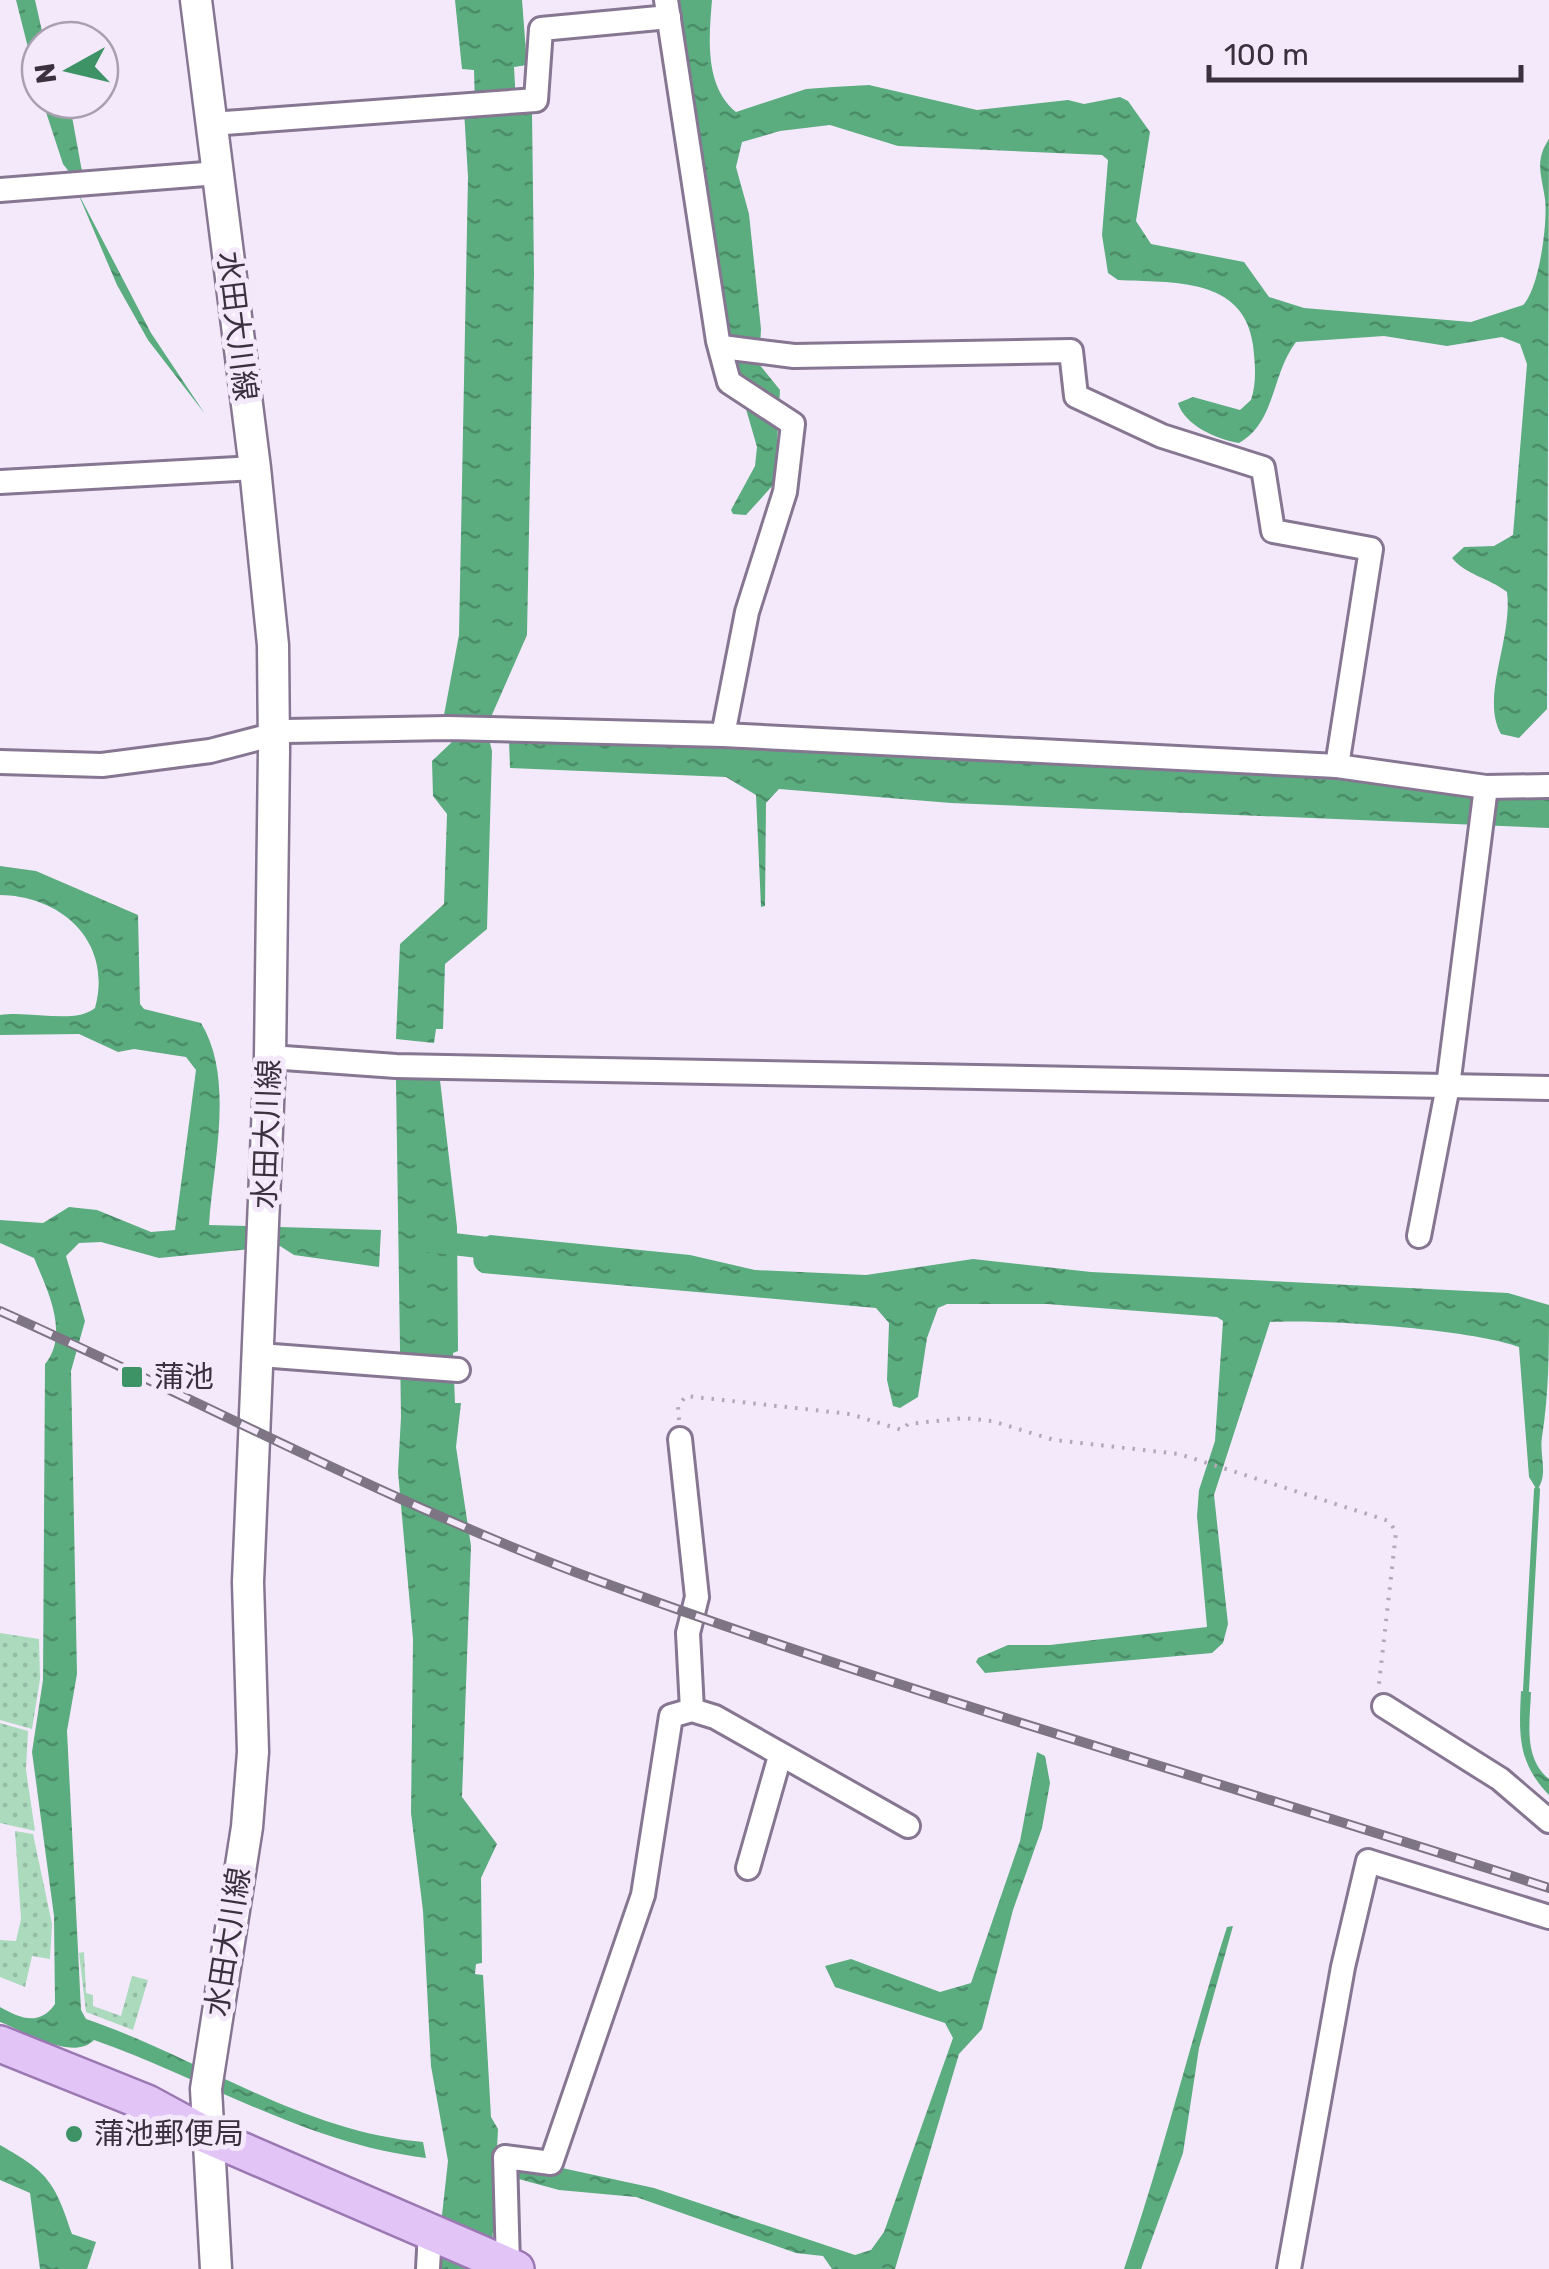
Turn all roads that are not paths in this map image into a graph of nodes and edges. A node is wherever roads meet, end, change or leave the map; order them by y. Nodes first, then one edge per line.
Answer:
1 (196, 0) edge
2 (668, 8) edge
3 (211, 124) junction
4 (218, 172) junction
5 (0, 190) edge
6 (722, 347) junction
7 (255, 468) junction
8 (0, 482) edge
9 (273, 733) junction
10 (723, 734) junction
11 (0, 762) edge
12 (1337, 766) junction
13 (1549, 786) edge
14 (1486, 787) junction
15 (270, 1056) junction
16 (1448, 1086) junction
17 (1549, 1088) edge
18 (1418, 1236) dead end
19 (260, 1355) junction
20 (458, 1370) dead end
21 (680, 1440) road end
22 (1384, 1706) road end
23 (692, 1710) junction
24 (780, 1756) junction
25 (1549, 1821) edge
26 (908, 1826) dead end
27 (748, 1868) dead end
28 (1549, 1917) edge
29 (0, 2044) edge
30 (206, 2136) junction
31 (433, 2232) junction
32 (506, 2265) edge
33 (216, 2269) edge
34 (428, 2269) edge
35 (1289, 2269) edge

1 - 3 main road, 水田大川線
2 - 3 street
2 - 6 street
3 - 4 main road, 水田大川線
4 - 5 street
4 - 7 main road, 水田大川線
6 - 10 street
6 - 12 street
7 - 8 street
7 - 9 main road, 水田大川線
9 - 10 street
9 - 11 street
9 - 15 main road, 水田大川線
10 - 12 street
12 - 14 street
13 - 14 street
14 - 16 street
15 - 16 street
15 - 19 main road, 水田大川線
16 - 17 street
16 - 18 street
19 - 20 street
19 - 30 main road, 水田大川線
21 - 23 street
22 - 25 street
23 - 24 street
23 - 32 street
24 - 26 street
24 - 27 street
28 - 35 street
29 - 30 main road
30 - 31 main road
30 - 33 main road, 水田大川線
31 - 32 main road
31 - 34 street

